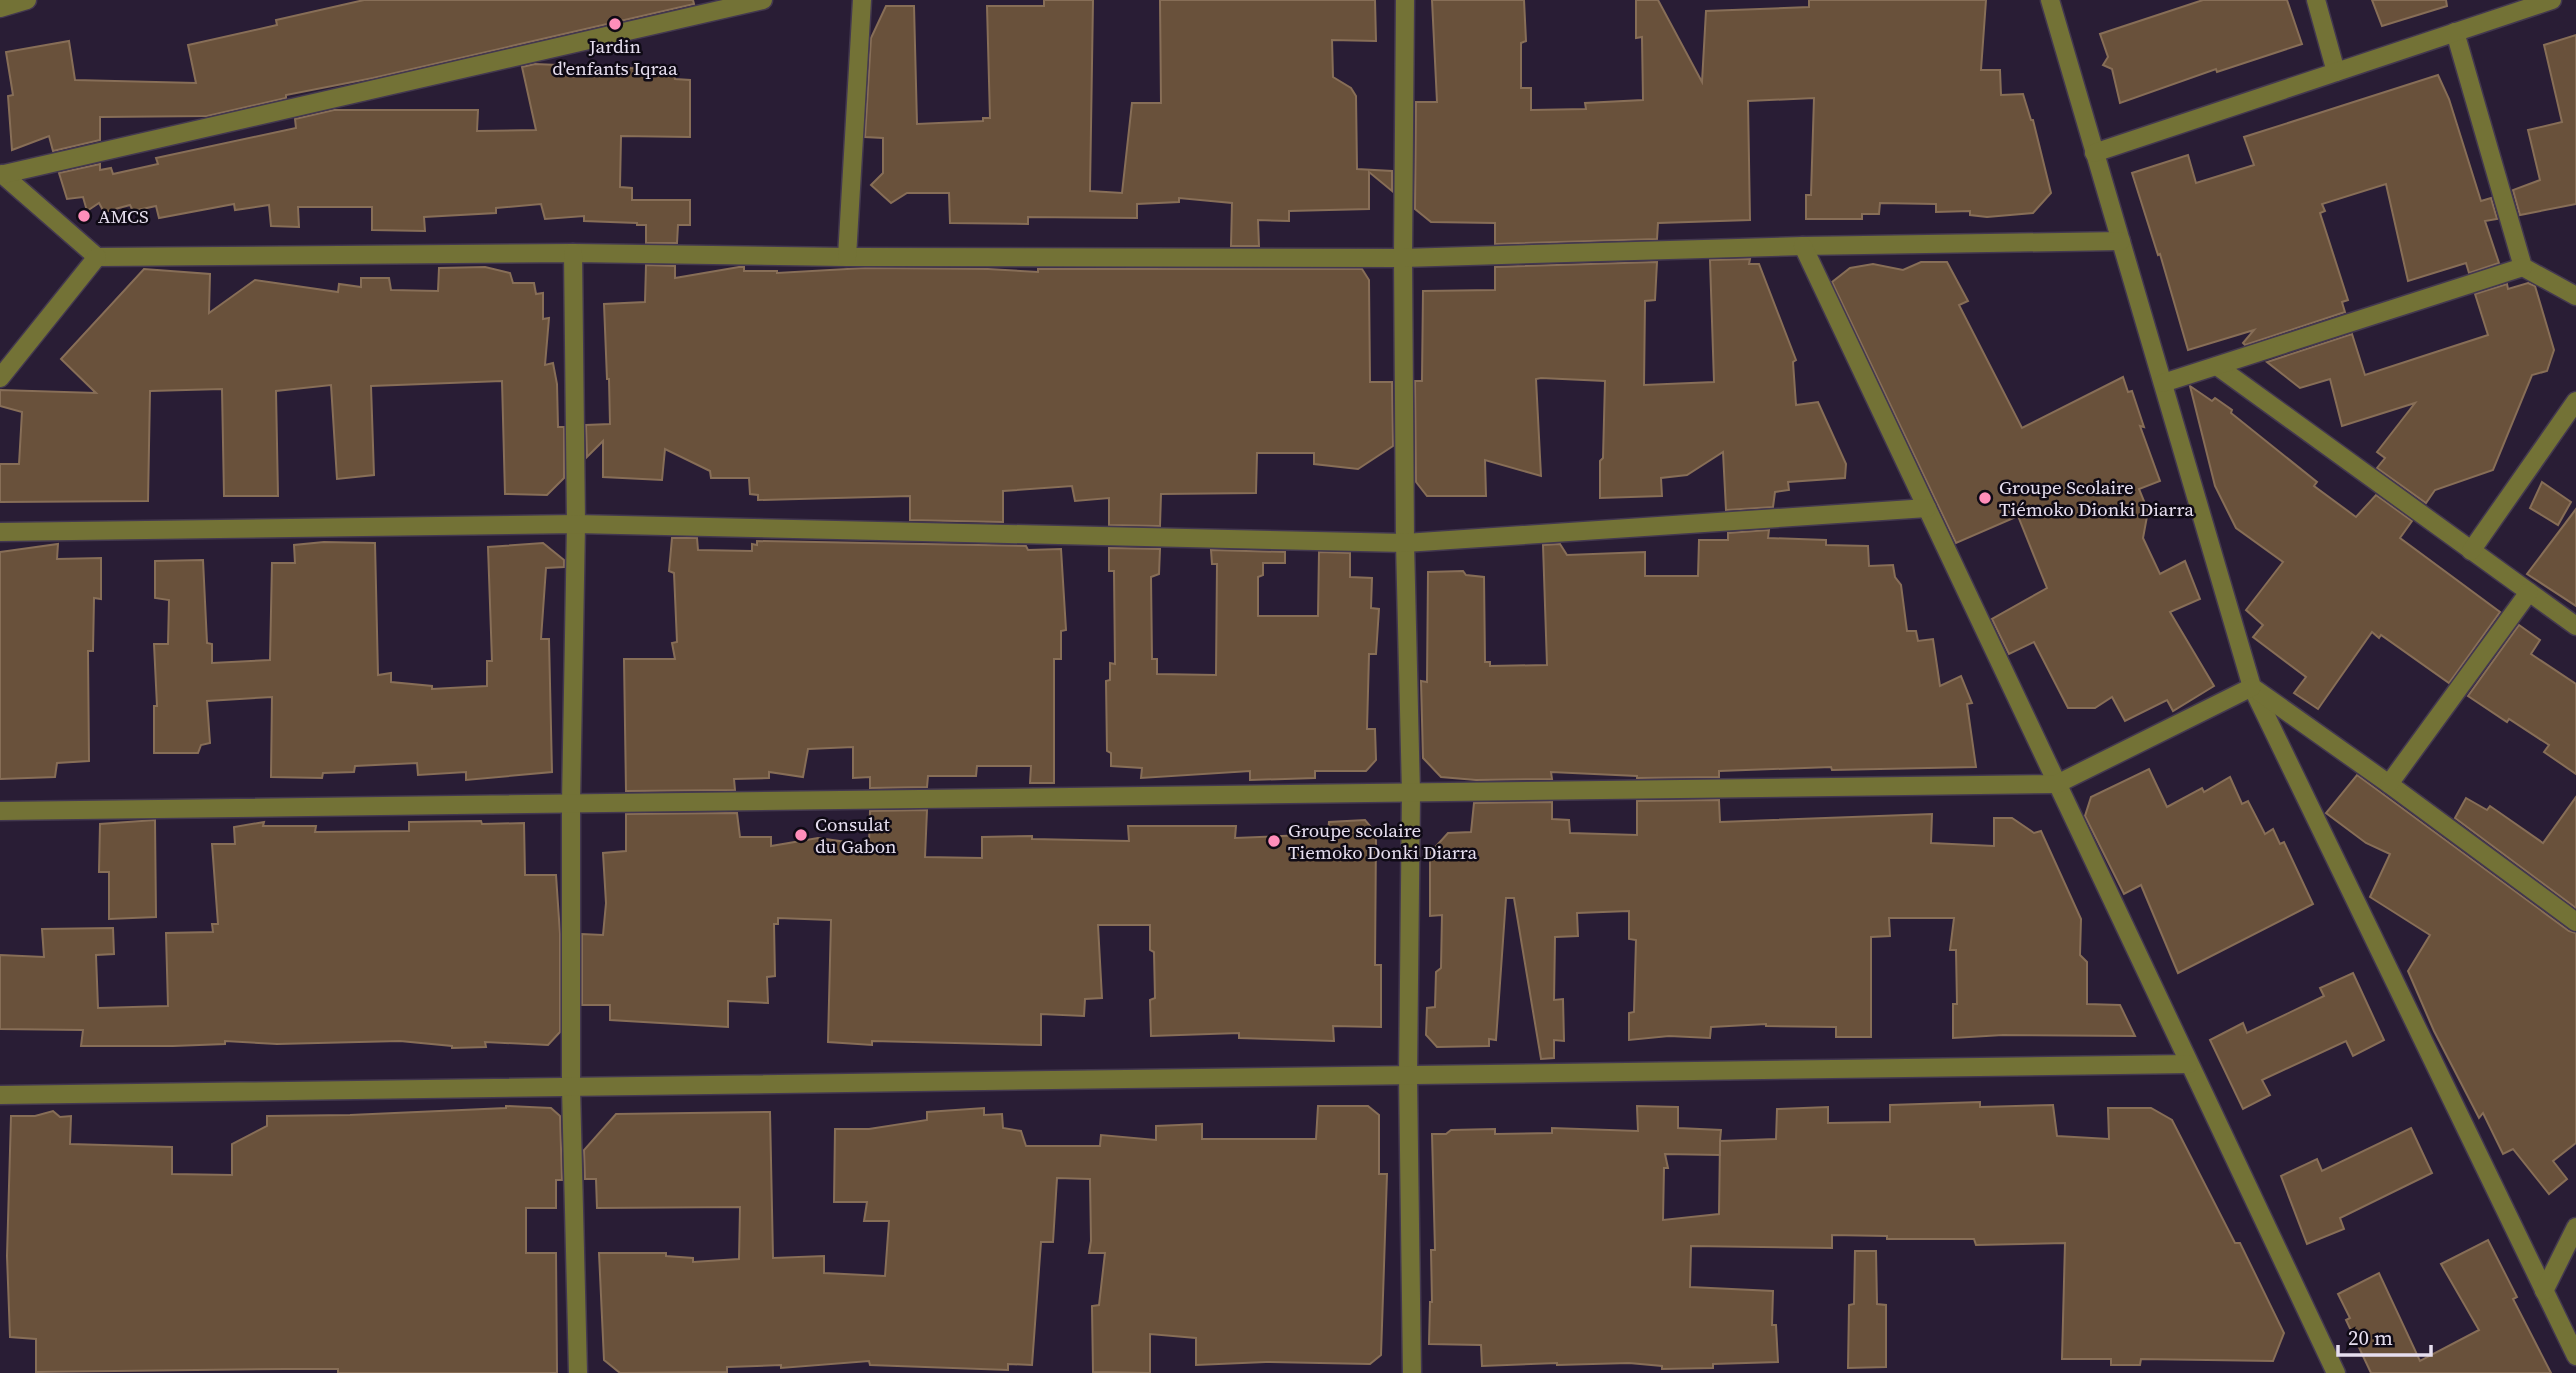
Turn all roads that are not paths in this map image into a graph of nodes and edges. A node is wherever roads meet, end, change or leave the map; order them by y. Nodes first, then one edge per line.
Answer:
1 (27, 0) edge
2 (763, 0) edge
3 (862, 0) edge
4 (1405, 0) edge
5 (2050, 0) edge
6 (2316, 0) edge
7 (2546, 1) edge
8 (0, 8) edge
9 (2455, 32) junction
10 (2336, 72) junction
11 (2094, 153) junction
12 (1, 175) edge
13 (2121, 241) junction
14 (1803, 246) junction
15 (573, 253) junction
16 (97, 257) junction
17 (847, 257) junction
18 (1403, 258) junction
19 (2523, 267) junction
20 (2576, 296) edge
21 (2217, 366) junction
22 (0, 378) edge
23 (2163, 383) junction
24 (2576, 401) edge
25 (1927, 508) junction
26 (576, 524) junction
27 (0, 532) edge
28 (1405, 543) junction
29 (2471, 551) junction
30 (2529, 592) junction
31 (2576, 626) edge
32 (2252, 687) junction
33 (2389, 783) junction
34 (2057, 784) junction
35 (1411, 793) junction
36 (571, 803) junction
37 (0, 811) edge
38 (2576, 922) edge
39 (2189, 1064) junction
40 (1408, 1076) junction
41 (571, 1088) junction
42 (0, 1095) edge
43 (2576, 1227) edge
44 (2544, 1291) junction
45 (2576, 1356) edge
46 (578, 1373) edge
47 (1412, 1373) edge
48 (2336, 1373) edge

1 - 8 street
2 - 12 street
3 - 17 street
4 - 18 street
5 - 11 street
6 - 10 street
7 - 9 street
9 - 10 street
9 - 19 street
10 - 11 street
11 - 13 street
12 - 16 street
13 - 14 street
13 - 23 street
14 - 18 street
14 - 25 street
15 - 16 street
15 - 17 street
15 - 26 street
16 - 22 street
17 - 18 street
18 - 28 street
19 - 20 street
19 - 21 street
21 - 23 street
21 - 29 street
23 - 32 street
24 - 29 street
25 - 28 street
25 - 34 street
26 - 27 street
26 - 28 street
26 - 36 street
28 - 35 street
29 - 30 street
30 - 31 street
30 - 33 street
32 - 33 street
32 - 34 street
32 - 44 street
33 - 38 street
34 - 35 street
34 - 39 street
35 - 36 street
35 - 40 street
36 - 37 street
36 - 41 street
39 - 40 street
39 - 48 street
40 - 41 street
40 - 47 street
41 - 42 street
41 - 46 street
43 - 44 street
44 - 45 street

